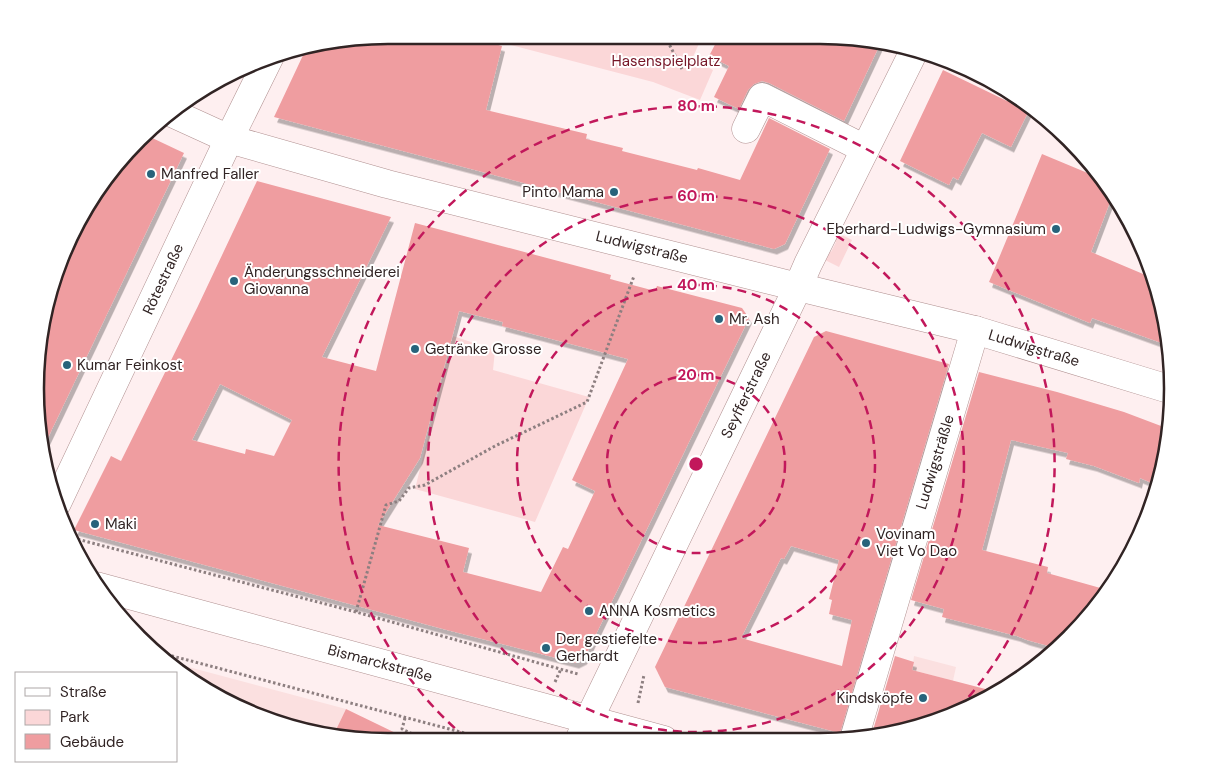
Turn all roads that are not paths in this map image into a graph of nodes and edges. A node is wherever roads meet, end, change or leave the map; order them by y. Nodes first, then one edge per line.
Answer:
1 (912, 56) edge
2 (264, 67) edge
3 (177, 116) edge
4 (746, 129) dead end
5 (228, 140) junction
6 (865, 149) junction
7 (798, 287) junction
8 (975, 330) junction
9 (1164, 388) edge
10 (61, 495) edge
11 (109, 590) edge
12 (584, 730) edge
13 (856, 731) edge
14 (608, 733) edge

1 - 6 street, Seyfferstraße
2 - 5 street, Rötestraße
3 - 5 street, Ludwigstraße
4 - 6 street
5 - 7 street, Ludwigstraße
5 - 10 street, Rötestraße
6 - 7 street, Seyfferstraße
7 - 8 street, Ludwigstraße
7 - 12 street, Seyfferstraße
8 - 9 street, Ludwigstraße
8 - 13 street, Ludwigsträßle
11 - 12 street, Bismarckstraße
12 - 14 street, Bismarckstraße

